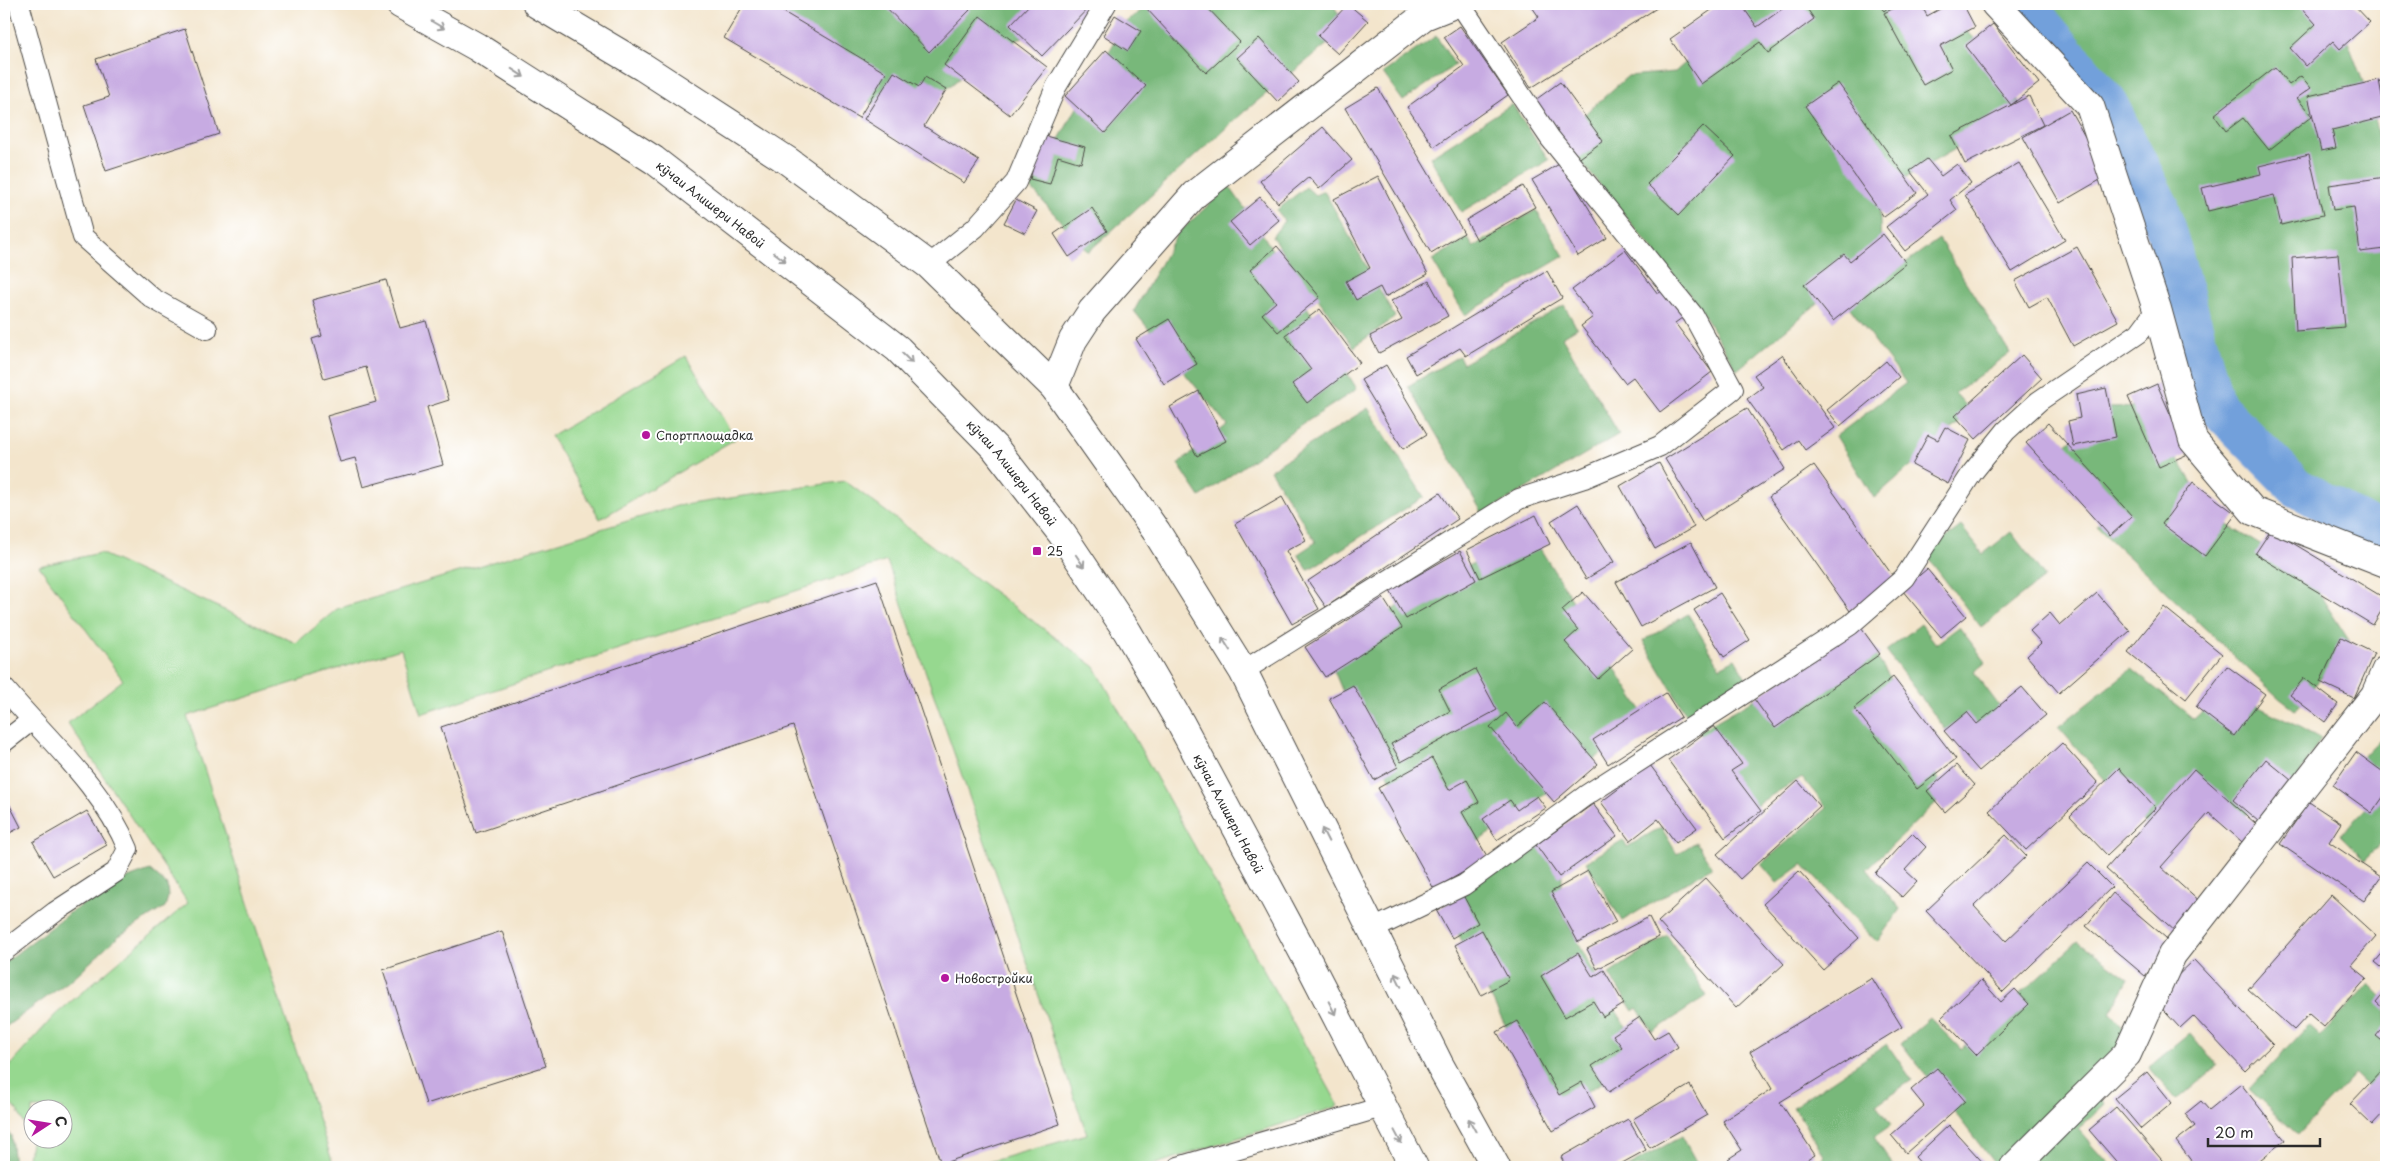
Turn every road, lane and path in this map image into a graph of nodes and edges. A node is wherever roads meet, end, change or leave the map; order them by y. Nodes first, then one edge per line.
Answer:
1 (19, 4) edge
2 (400, 4) edge
3 (537, 4) edge
4 (1106, 4) edge
5 (1454, 4) edge
6 (1460, 4) edge
7 (1995, 4) edge
8 (929, 265) junction
9 (2157, 309) junction
10 (207, 329) dead end
11 (1054, 387) junction
12 (2386, 563) edge
13 (2386, 670) edge
14 (1243, 671) junction
15 (4, 688) edge
16 (32, 720) junction
17 (4, 742) edge
18 (1373, 928) junction
19 (4, 951) edge
20 (1382, 1107) junction
21 (1178, 1167) edge
22 (1414, 1167) edge
23 (1496, 1167) edge
24 (2014, 1167) edge

1 - 10 lane
2 -> 20 street, кӯчаи Алишери Навоӣ
3 - 8 street
4 - 8 lane
5 - 11 street
6 - 14 lane
7 - 9 street
8 - 11 street
9 - 12 street
9 - 18 lane
14 -> 11 street
13 - 24 street
18 -> 14 street
15 - 16 lane
16 - 17 lane
16 - 19 lane
23 -> 18 street
20 - 21 lane
20 -> 22 street, кӯчаи Алишери Навоӣ

